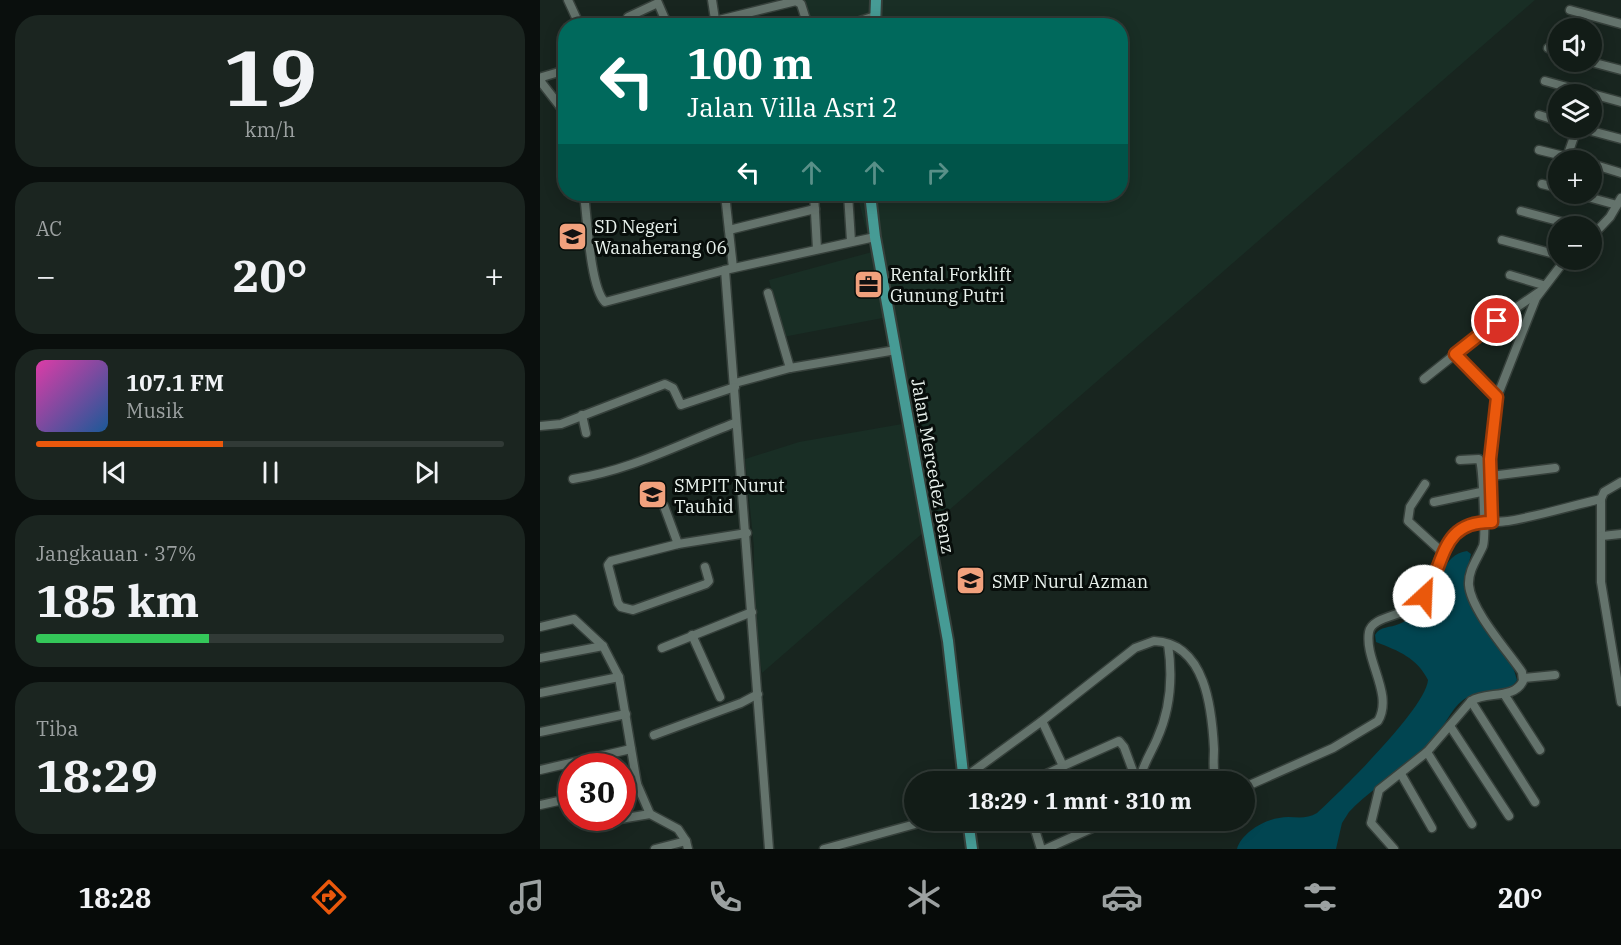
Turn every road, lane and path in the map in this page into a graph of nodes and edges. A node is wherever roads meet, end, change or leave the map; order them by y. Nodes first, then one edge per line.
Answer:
1 (568, 0) edge
2 (712, 0) edge
3 (876, 0) edge
4 (1570, 10) dead end
5 (628, 17) dead end
6 (576, 18) edge
7 (664, 18) edge
8 (715, 18) edge
9 (734, 18) edge
10 (805, 18) edge
11 (875, 18) edge
12 (1621, 24) edge
13 (1602, 65) edge
14 (1621, 70) edge
15 (558, 73) edge
16 (1545, 81) dead end
17 (558, 101) edge
18 (1621, 102) edge
19 (1539, 116) dead end
20 (1548, 118) edge
21 (1602, 134) edge
22 (1621, 139) edge
23 (1539, 150) dead end
24 (1548, 152) edge
25 (1602, 167) edge
26 (1621, 173) edge
27 (1542, 184) dead end
28 (1548, 186) edge
29 (1602, 199) edge
30 (585, 201) edge
31 (726, 201) edge
32 (814, 201) edge
33 (848, 201) edge
34 (871, 201) edge
35 (1619, 202) edge
36 (815, 209) junction
37 (1521, 211) dead end
38 (1548, 218) edge
39 (1602, 222) edge
40 (729, 230) junction
41 (875, 237) junction
42 (1502, 240) dead end
43 (851, 242) junction
44 (817, 249) junction
45 (1548, 252) edge
46 (729, 269) junction
47 (1557, 270) edge
48 (1510, 275) dead end
49 (1542, 288) junction
50 (768, 293) dead end
51 (896, 350) junction
52 (1455, 354) junction
53 (790, 368) junction
54 (1424, 379) dead end
55 (735, 386) junction
56 (1497, 397) junction
57 (582, 416) junction
58 (735, 423) junction
59 (540, 426) edge
60 (586, 433) dead end
61 (1460, 459) dead end
62 (1555, 468) dead end
63 (1491, 476) junction
64 (573, 479) dead end
65 (1621, 482) edge
66 (1425, 484) dead end
67 (1481, 492) junction
68 (1601, 499) junction
69 (1434, 502) dead end
70 (664, 506) dead end
71 (1489, 522) junction
72 (747, 533) junction
73 (1621, 534) edge
74 (1602, 536) junction
75 (678, 544) junction
76 (1442, 552) junction
77 (705, 567) dead end
78 (752, 612) junction
79 (540, 627) edge
80 (692, 635) junction
81 (1168, 644) junction
82 (603, 646) junction
83 (662, 648) dead end
84 (1617, 655) edge
85 (540, 658) edge
86 (1555, 675) dead end
87 (619, 677) junction
88 (1523, 678) junction
89 (540, 693) edge
90 (758, 693) junction
91 (1504, 694) junction
92 (720, 697) dead end
93 (1471, 702) junction
94 (1621, 702) edge
95 (626, 714) junction
96 (1042, 721) junction
97 (1450, 726) junction
98 (540, 732) edge
99 (654, 735) dead end
100 (631, 749) junction
101 (1540, 750) dead end
102 (1427, 752) junction
103 (1064, 766) junction
104 (540, 770) edge
105 (963, 771) edge
106 (976, 771) edge
107 (1053, 771) edge
108 (1134, 771) edge
109 (1141, 771) edge
110 (1215, 771) edge
111 (1401, 774) junction
112 (1255, 783) edge
113 (637, 784) joint
114 (558, 801) edge
115 (1534, 802) dead end
116 (540, 805) edge
117 (650, 814) junction
118 (636, 816) edge
119 (1509, 816) dead end
120 (1472, 824) dead end
121 (904, 827) edge
122 (1432, 828) dead end
123 (970, 831) edge
124 (1035, 831) edge
125 (1092, 831) edge
126 (687, 845) edge
127 (1070, 845) edge
128 (655, 849) edge
129 (769, 849) edge
130 (824, 849) edge
131 (972, 849) edge
132 (1041, 849) edge
133 (1046, 849) edge
134 (1394, 849) edge

1 - 6 street
2 - 8 street
3 - 11 main road
4 - 12 street
5 - 7 street
9 - 10 street
13 - 14 street
15 - 17 street
16 - 18 street
19 - 20 street
21 - 22 street
23 - 24 street
25 - 26 street
27 - 28 street
29 - 35 street
30 - 46 street
31 - 40 street
32 - 36 street
33 - 43 street
34 - 41 main road, Jalan Mercedez Benz
35 - 39 street
36 - 40 street
36 - 44 street
37 - 38 street
40 - 46 street
41 - 43 street
41 - 51 main road, Jalan Mercedez Benz
42 - 45 street
43 - 44 street
44 - 46 street
46 - 55 street
47 - 49 street
48 - 49 street
49 - 52 street
49 - 56 street
50 - 53 street
51 - 53 street
51 - 105 main road, Jalan Mercedez Benz
52 - 54 street
52 - 56 street
53 - 55 street
55 - 57 street
55 - 58 street
56 - 63 street
57 - 59 street
57 - 60 street
58 - 64 street
58 - 72 street
61 - 67 street
62 - 63 street
63 - 71 street
65 - 68 street
66 - 76 street
67 - 69 street
67 - 71 street
68 - 71 street
68 - 74 street
70 - 75 street
71 - 76 street
71 - 88 street
72 - 75 street
72 - 78 street
73 - 74 street
74 - 84 street
75 - 77 street
76 - 112 street
78 - 80 street
78 - 90 street
79 - 82 street
80 - 83 street
80 - 92 street
81 - 96 street
81 - 109 street
81 - 110 street
82 - 85 street
82 - 87 street
84 - 94 street
86 - 88 street
87 - 89 street
87 - 95 street
88 - 91 street
90 - 99 street
90 - 129 street
91 - 93 street
91 - 101 street
93 - 97 street
93 - 115 street
95 - 98 street
95 - 100 street
96 - 103 street
96 - 106 street
97 - 102 street
97 - 119 street
100 - 104 street
100 - 113 street
102 - 111 street
102 - 120 street
103 - 107 street
103 - 108 street
111 - 122 street
111 - 134 street
113 - 117 street
114 - 116 street
117 - 118 street
117 - 126 street
121 - 130 street
123 - 131 main road
124 - 132 street
125 - 127 street
126 - 128 street
127 - 133 street

